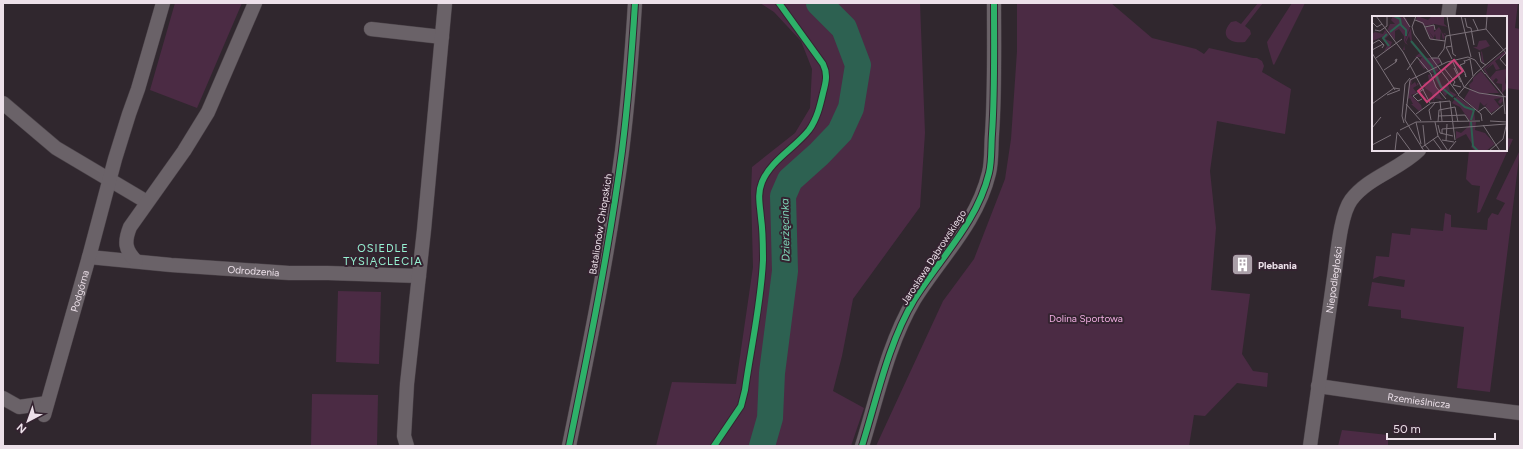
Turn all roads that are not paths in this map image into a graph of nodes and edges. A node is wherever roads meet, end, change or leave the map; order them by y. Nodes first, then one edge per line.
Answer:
1 (163, 3) edge
2 (255, 3) edge
3 (445, 3) edge
4 (635, 3) edge
5 (994, 3) edge
6 (1450, 3) edge
7 (1448, 16) edge
8 (371, 29) dead end
9 (442, 37) junction
10 (3, 103) edge
11 (1418, 151) edge
12 (109, 180) junction
13 (147, 202) junction
14 (89, 256) junction
15 (136, 262) junction
16 (419, 276) junction
17 (1318, 386) junction
18 (3, 398) edge
19 (1520, 413) edge
20 (407, 446) edge
21 (569, 446) edge
22 (862, 446) edge
23 (1310, 446) edge

1 - 12 street, Podgórna
2 - 13 street
3 - 9 street
4 - 21 street, Batalionów Chłopskich
5 - 22 street, Jarosława Dąbrowskiego
6 - 7 street
8 - 9 street
9 - 16 street
10 - 12 street
11 - 17 street, Niepodległości
12 - 13 street
12 - 14 street, Podgórna
13 - 15 street
14 - 15 street, Odrodzenia
14 - 18 street, Podgórna
15 - 16 street, Odrodzenia
16 - 20 street
17 - 19 street, Rzemieślnicza
17 - 23 street, Niepodległości

